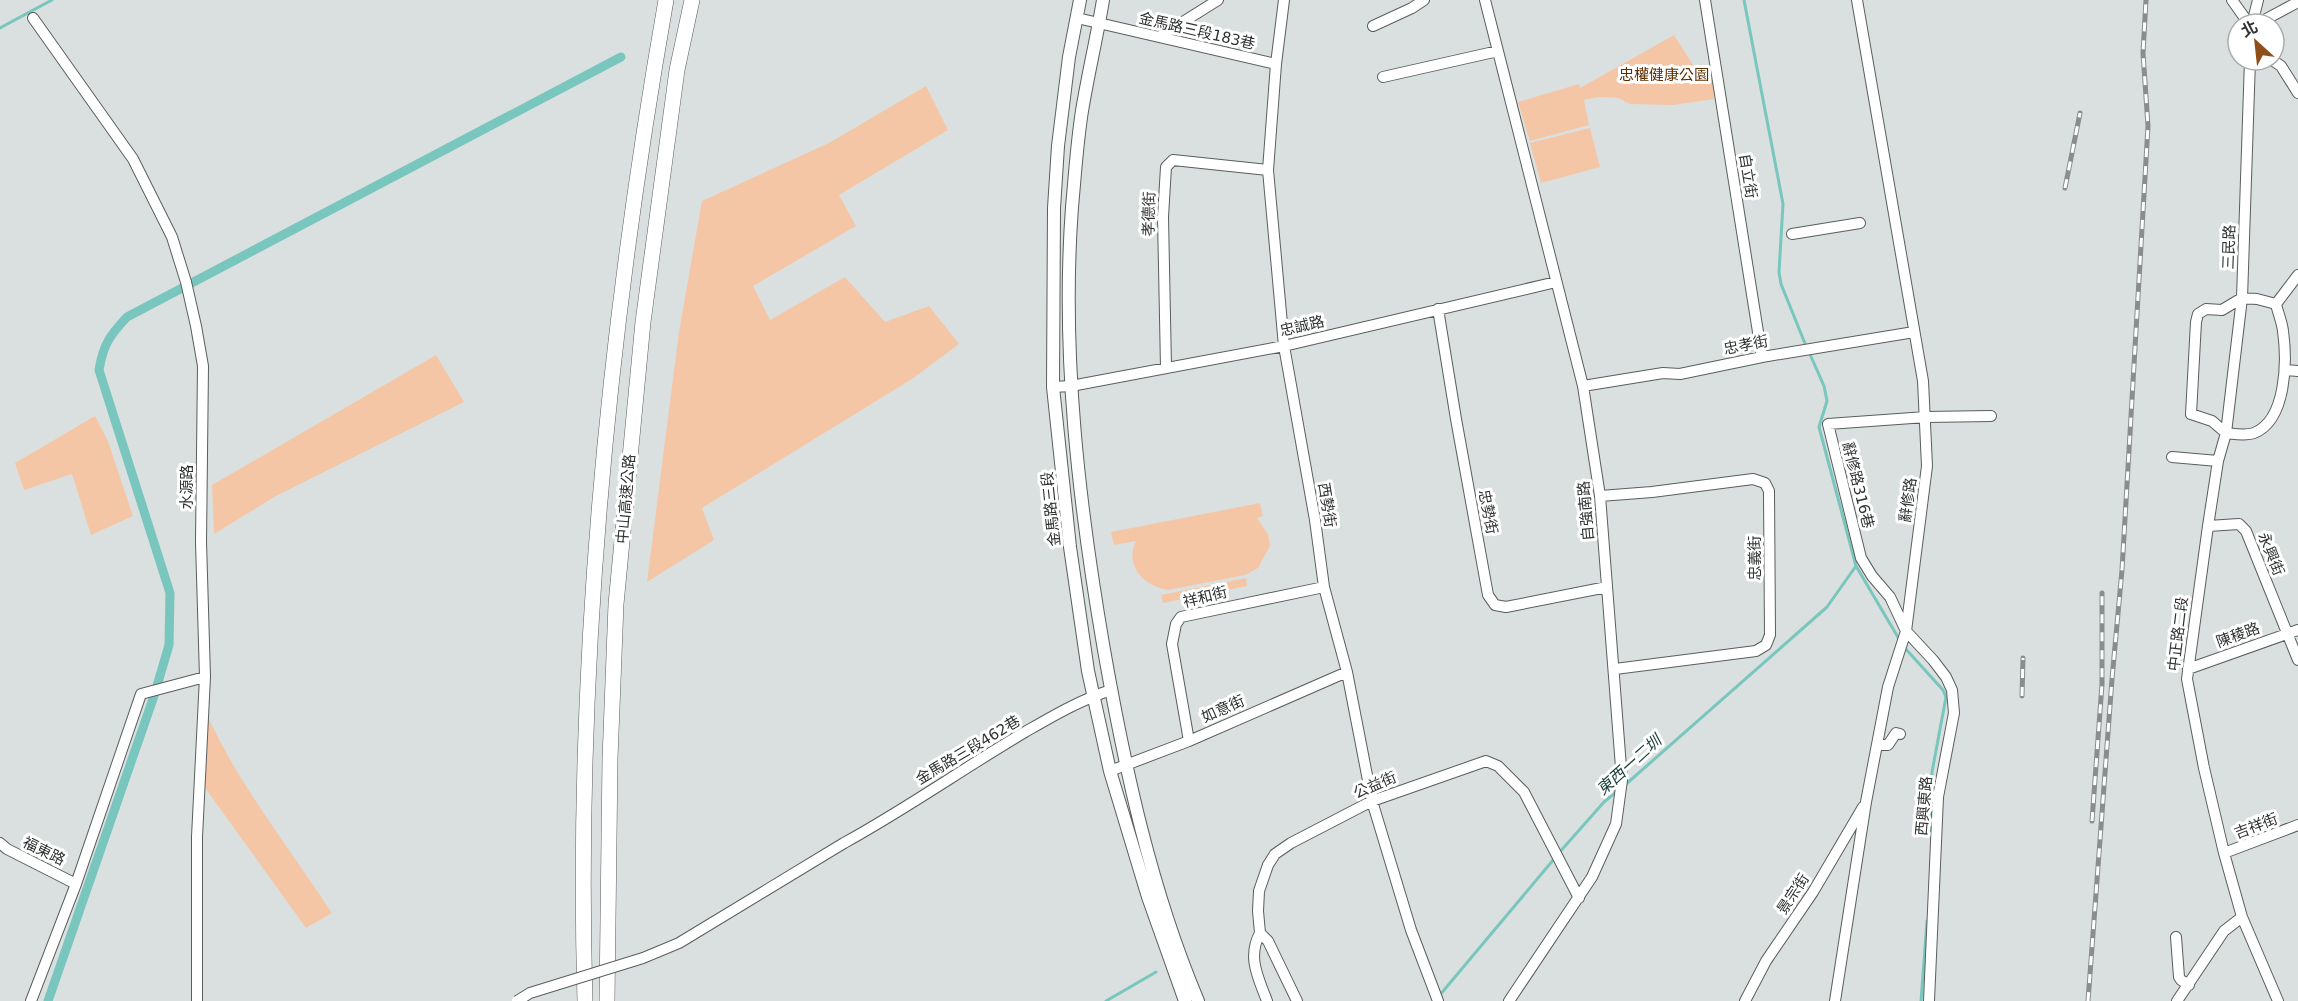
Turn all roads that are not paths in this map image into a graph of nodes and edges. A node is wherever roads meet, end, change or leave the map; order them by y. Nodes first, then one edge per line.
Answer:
1 (666, 0) edge
2 (692, 0) edge
3 (1080, 0) edge
4 (1103, 0) edge
5 (1218, 0) edge
6 (1284, 0) edge
7 (1424, 0) edge
8 (1485, 0) edge
9 (1705, 0) edge
10 (1857, 0) edge
11 (2298, 2) edge
12 (2279, 12) edge
13 (33, 18) dead end
14 (1077, 18) junction
15 (1099, 23) junction
16 (1373, 26) dead end
17 (1159, 37) junction
18 (1498, 51) junction
19 (1276, 64) junction
20 (2250, 72) edge
21 (2285, 72) edge
22 (1383, 77) dead end
23 (2298, 93) edge
24 (1268, 170) junction
25 (1860, 223) dead end
26 (1792, 234) dead end
27 (2298, 275) edge
28 (1556, 282) junction
29 (2242, 298) junction
30 (2276, 304) junction
31 (1438, 309) junction
32 (1914, 332) junction
33 (1284, 346) junction
34 (1762, 357) junction
35 (1166, 367) junction
36 (2284, 370) junction
37 (2298, 371) edge
38 (1071, 386) junction
39 (1583, 386) junction
40 (1053, 387) junction
41 (1991, 416) dead end
42 (1926, 417) junction
43 (2226, 434) junction
44 (2172, 457) dead end
45 (2218, 461) junction
46 (1600, 496) junction
47 (2208, 526) junction
48 (1324, 587) junction
49 (1607, 587) junction
50 (2293, 632) edge
51 (1903, 639) junction
52 (2298, 660) edge
53 (1614, 669) junction
54 (2188, 669) junction
55 (1347, 672) junction
56 (205, 676) junction
57 (1111, 690) junction
58 (1093, 696) junction
59 (1900, 734) dead end
60 (1189, 741) junction
61 (1877, 745) junction
62 (1126, 766) junction
63 (1110, 771) junction
64 (1372, 801) junction
65 (1866, 802) junction
66 (2298, 825) edge
67 (0, 843) edge
68 (2224, 854) junction
69 (76, 884) junction
70 (1578, 898) junction
71 (2242, 918) junction
72 (1164, 925) junction
73 (1260, 933) junction
74 (2176, 937) dead end
75 (2188, 985) junction
76 (32, 1001) edge
77 (197, 1001) edge
78 (517, 1001) edge
79 (585, 1001) edge
80 (607, 1001) edge
81 (1185, 1001) edge
82 (1198, 1001) edge
83 (1267, 1001) edge
84 (1297, 1001) edge
85 (1438, 1001) edge
86 (1509, 1001) edge
87 (1744, 1001) edge
88 (1835, 1001) edge
89 (1929, 1001) edge
90 (2177, 1001) edge
91 (2278, 1001) edge

1 - 79 highway, 中山高速公路
2 - 80 highway, 中山高速公路
3 - 14 main road, 金馬路三段
4 - 15 main road, 金馬路三段
5 - 17 street
6 - 19 street, 西勢街
7 - 16 street
8 - 18 street, 自強南路
9 - 34 street, 自立街
10 - 32 street, 辭修路
11 - 12 street
13 - 56 street, 水源路
14 - 15 street, 金馬路三段183巷
14 - 40 main road, 金馬路三段
15 - 17 street, 金馬路三段183巷
15 - 38 main road, 金馬路三段
17 - 19 street, 金馬路三段183巷
18 - 22 street
18 - 28 street, 自強南路
19 - 24 street, 西勢街
20 - 29 street, 三民路
21 - 23 street
24 - 33 street, 西勢街
24 - 35 street, 孝德街
25 - 26 street
27 - 30 street
28 - 31 street, 忠誠路
28 - 39 street, 自強南路
29 - 30 street
29 - 43 street, 三民路
29 - 43 street
30 - 36 street
31 - 33 street, 忠誠路
31 - 49 street, 忠勢街
32 - 34 street, 忠孝街
32 - 42 street, 辭修路
33 - 35 street, 忠誠路
33 - 48 street, 西勢街
34 - 39 street, 忠孝街
35 - 38 street, 忠誠路
36 - 37 street
36 - 43 street
38 - 40 street, 忠誠路
38 - 57 main road, 金馬路三段
39 - 46 street, 自強南路
40 - 58 main road, 金馬路三段
41 - 42 street, 辭修路316巷
42 - 51 street, 辭修路
42 - 51 street, 辭修路316巷
43 - 45 street, 中正路二段
44 - 45 street
45 - 47 street, 中正路二段
46 - 49 street, 自強南路
46 - 53 street, 忠義街
47 - 50 street, 永興街
47 - 54 street, 中正路二段
48 - 55 street, 西勢街
48 - 60 street, 祥和街
49 - 53 street, 自強南路
50 - 52 street, 永興街
50 - 54 street, 陳稜路
51 - 61 street, 辭修路
51 - 89 street, 西興東路
53 - 70 street, 自強南路
54 - 68 street, 中正路二段
55 - 60 street, 如意街
55 - 64 street, 西勢街
56 - 69 street
56 - 77 street, 水源路
57 - 58 street, 金馬路三段462巷
57 - 62 main road, 金馬路三段
58 - 63 main road, 金馬路三段
58 - 78 street, 金馬路三段462巷, bridge
59 - 61 street
60 - 62 street, 如意街
61 - 65 street, 辭修路
62 - 63 street, 如意街
62 - 72 main road, 金馬路三段
63 - 72 main road, 金馬路三段
64 - 70 street, 公益街
64 - 73 street, 公益街
64 - 85 street, 西勢街
65 - 87 street, 景宗街
65 - 88 street, 辭修路
66 - 68 street, 吉祥街
67 - 69 street, 福東路
68 - 71 street, 中正路二段
69 - 76 street
70 - 86 street, 自強南路
71 - 75 street
71 - 91 street, 中正路二段
72 - 81 main road, 金馬路三段
72 - 82 main road, 金馬路三段
73 - 83 street
73 - 84 street, 公益街
74 - 75 street
75 - 90 street

